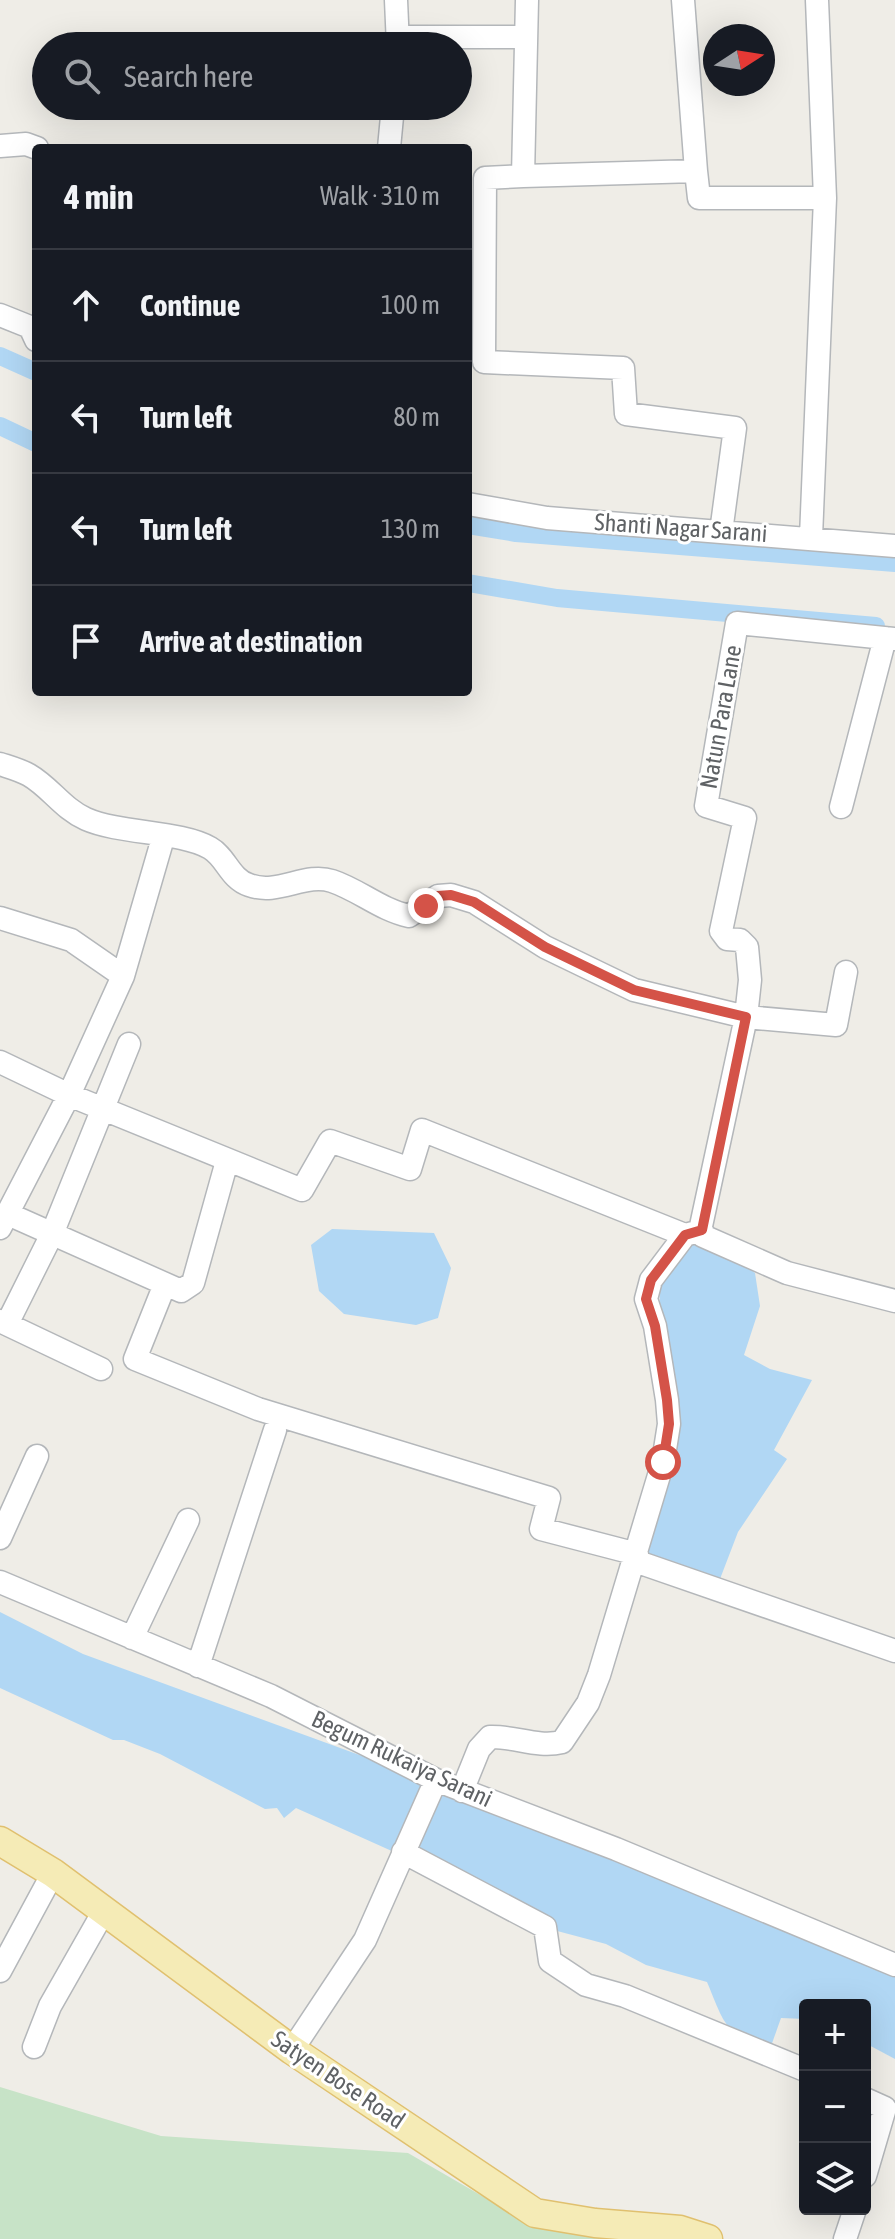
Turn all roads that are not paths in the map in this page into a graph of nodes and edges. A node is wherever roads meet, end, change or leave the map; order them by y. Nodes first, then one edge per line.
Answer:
1 (396, 0) edge
2 (527, 0) edge
3 (683, 0) edge
4 (817, 0) edge
5 (398, 32) edge
6 (526, 37) junction
7 (472, 39) edge
8 (392, 120) edge
9 (389, 144) edge
10 (0, 146) edge
11 (32, 146) edge
12 (696, 171) junction
13 (476, 173) edge
14 (523, 176) junction
15 (825, 198) junction
16 (0, 315) edge
17 (32, 331) edge
18 (472, 505) edge
19 (721, 532) junction
20 (811, 537) junction
21 (895, 546) edge
22 (890, 638) edge
23 (0, 764) edge
24 (841, 807) dead end
25 (163, 838) junction
26 (0, 918) edge
27 (846, 972) dead end
28 (123, 976) junction
29 (746, 1017) junction
30 (129, 1044) dead end
31 (0, 1062) edge
32 (69, 1095) junction
33 (103, 1109) junction
34 (227, 1161) junction
35 (4, 1221) edge
36 (693, 1233) junction
37 (52, 1234) junction
38 (165, 1284) junction
39 (895, 1301) edge
40 (3, 1322) edge
41 (101, 1369) dead end
42 (275, 1430) dead end
43 (37, 1456) dead end
44 (188, 1520) dead end
45 (0, 1538) edge
46 (636, 1558) junction
47 (0, 1582) edge
48 (132, 1638) junction
49 (895, 1651) edge
50 (198, 1666) junction
51 (436, 1780) junction
52 (462, 1791) junction
53 (0, 1841) edge
54 (403, 1852) junction
55 (53, 1873) junction
56 (104, 1911) junction
57 (895, 1965) edge
58 (0, 1971) edge
59 (34, 2047) dead end
60 (292, 2050) junction
61 (799, 2068) edge
62 (882, 2105) edge
63 (871, 2151) edge
64 (853, 2215) edge
65 (708, 2239) edge
66 (845, 2239) edge

1 - 5 street
2 - 6 street
3 - 12 street
4 - 15 street
6 - 7 street
6 - 14 street
8 - 9 street
10 - 11 street
12 - 14 street
12 - 15 street
13 - 14 street
13 - 19 street
15 - 20 street
16 - 17 street
18 - 19 street, Shanti Nagar Sarani
19 - 20 street, Shanti Nagar Sarani
20 - 21 street, Shanti Nagar Sarani
22 - 24 street
22 - 29 street, Natun Para Lane
23 - 25 street
25 - 28 street
25 - 29 street
26 - 28 street
27 - 29 street
28 - 32 street
29 - 36 street
30 - 33 street
31 - 32 street
32 - 33 street
32 - 35 street
33 - 34 street
33 - 37 street
34 - 36 street
34 - 38 street
35 - 37 street
36 - 39 street
36 - 46 street
37 - 38 street
37 - 40 street
38 - 46 street
40 - 41 street
42 - 50 street
43 - 45 street
44 - 48 street
46 - 49 street
46 - 52 street
47 - 48 street, Begum Rukaiya Sarani
48 - 50 street, Begum Rukaiya Sarani
50 - 51 street, Begum Rukaiya Sarani
51 - 52 street, Begum Rukaiya Sarani
51 - 54 street
52 - 57 street, Begum Rukaiya Sarani
53 - 55 main road, Satyen Bose Road
54 - 60 street
54 - 61 street
55 - 56 main road, Satyen Bose Road
55 - 58 street
56 - 59 street
56 - 60 main road, Satyen Bose Road
60 - 65 main road, Satyen Bose Road
62 - 63 street
64 - 66 street

